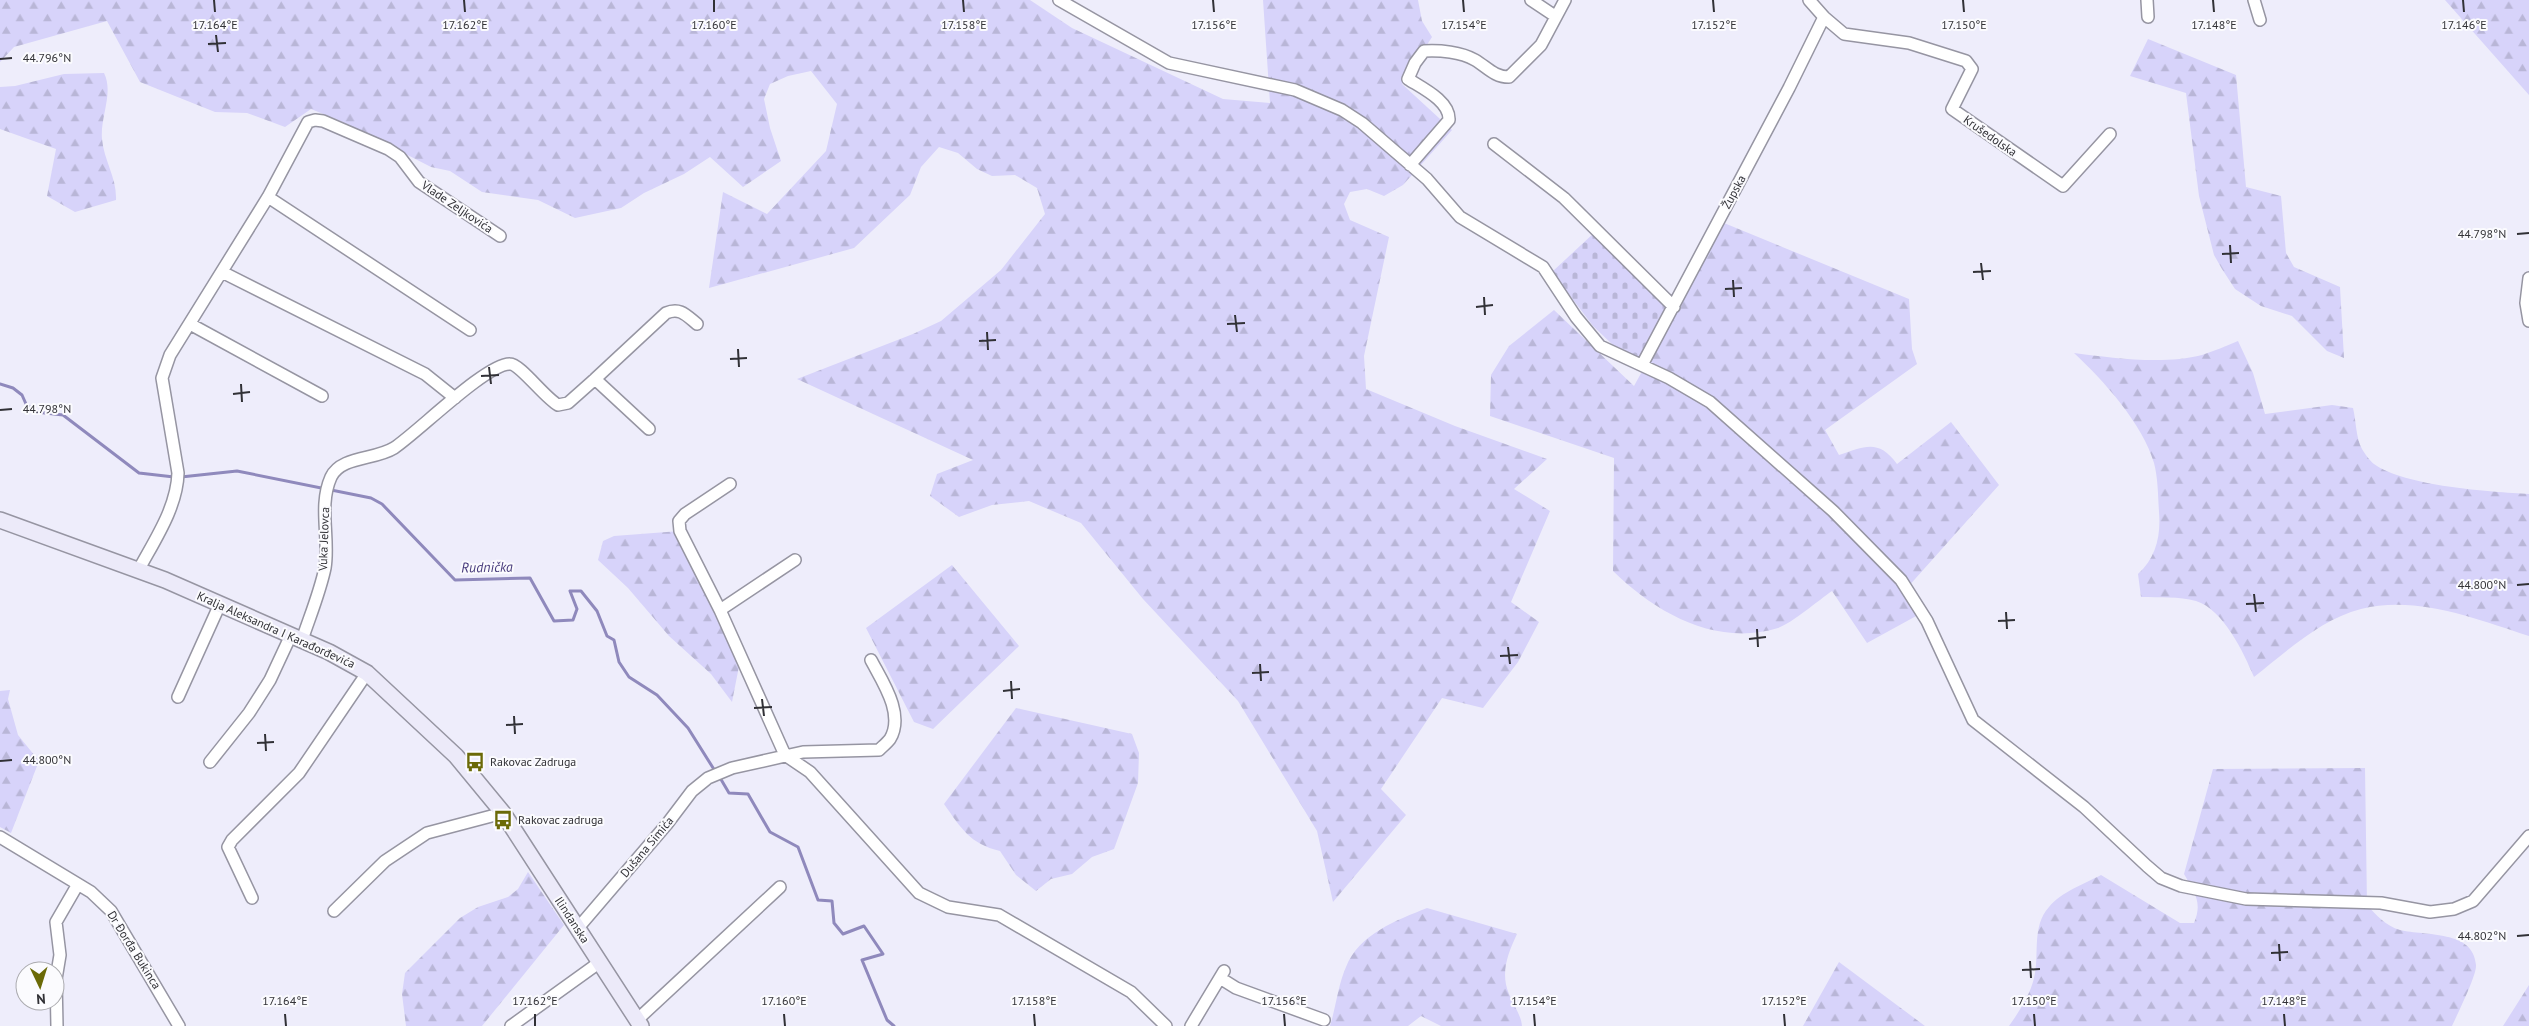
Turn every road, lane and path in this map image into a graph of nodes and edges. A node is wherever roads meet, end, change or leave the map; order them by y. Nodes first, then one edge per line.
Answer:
1 (1059, 0) edge
2 (1531, 0) edge
3 (1565, 0) edge
4 (1809, 0) edge
5 (2147, 0) edge
6 (2254, 0) edge
7 (1555, 16) junction
8 (1824, 17) junction
9 (2148, 17) dead end
10 (2260, 20) dead end
11 (2110, 134) dead end
12 (1494, 144) dead end
13 (1410, 165) junction
14 (268, 197) junction
15 (500, 236) dead end
16 (222, 272) junction
17 (2529, 278) edge
18 (1674, 306) junction
19 (2529, 321) edge
20 (190, 324) junction
21 (697, 324) dead end
22 (470, 330) dead end
23 (1642, 365) junction
24 (595, 379) junction
25 (322, 396) dead end
26 (455, 398) junction
27 (649, 429) dead end
28 (730, 484) dead end
29 (0, 520) edge
30 (796, 560) dead end
31 (138, 571) junction
32 (220, 604) junction
33 (720, 610) junction
34 (297, 638) junction
35 (871, 660) dead end
36 (367, 673) junction
37 (178, 697) dead end
38 (785, 755) junction
39 (210, 762) dead end
40 (503, 813) junction
41 (2529, 836) edge
42 (0, 837) edge
43 (78, 884) junction
44 (780, 887) dead end
45 (252, 898) dead end
46 (334, 911) dead end
47 (578, 928) junction
48 (600, 962) junction
49 (1324, 1020) dead end
50 (639, 1023) edge
51 (57, 1026) edge
52 (180, 1026) edge
53 (511, 1026) edge
54 (1166, 1026) edge
55 (1191, 1026) edge

1 - 13 street
2 - 7 street
3 - 7 street
4 - 8 street, Krušedolska
5 - 9 street
6 - 10 street
7 - 13 street
8 - 11 street, Krušedolska
8 - 18 street, Župska
12 - 18 street
13 - 23 street
14 - 15 street, Vlade Zeljkovića
14 - 16 street, Vlade Zeljkovića
14 - 22 street
16 - 20 street, Vlade Zeljkovića
16 - 26 street
17 - 19 street
18 - 23 street, Župska
20 - 25 street
20 - 31 street, Vlade Zeljkovića
21 - 24 street
23 - 41 street
24 - 26 street
24 - 27 street
26 - 34 street, Vuka Jelovca
28 - 33 street
29 - 31 street, Kralja Aleksandra I Karađorđevića
30 - 33 street
31 - 32 street, Kralja Aleksandra I Karađorđevića
32 - 34 street, Kralja Aleksandra I Karađorđevića
32 - 37 street
33 - 38 street
34 - 36 street, Kralja Aleksandra I Karađorđevića
34 - 39 street, Vuka Jelovca
35 - 38 street, Dušana Simića
36 - 40 street, Kralja Aleksandra I Karađorđevića
36 - 45 street
38 - 47 street, Dušana Simića
38 - 54 street
40 - 46 street
40 - 47 street, Ilindanska
42 - 43 street, Dr Đorđa Bukinca
43 - 51 street
43 - 52 street, Dr Đorđa Bukinca
44 - 50 street
47 - 48 street, Ilindanska
48 - 50 street, Ilindanska
48 - 53 street
49 - 55 street

